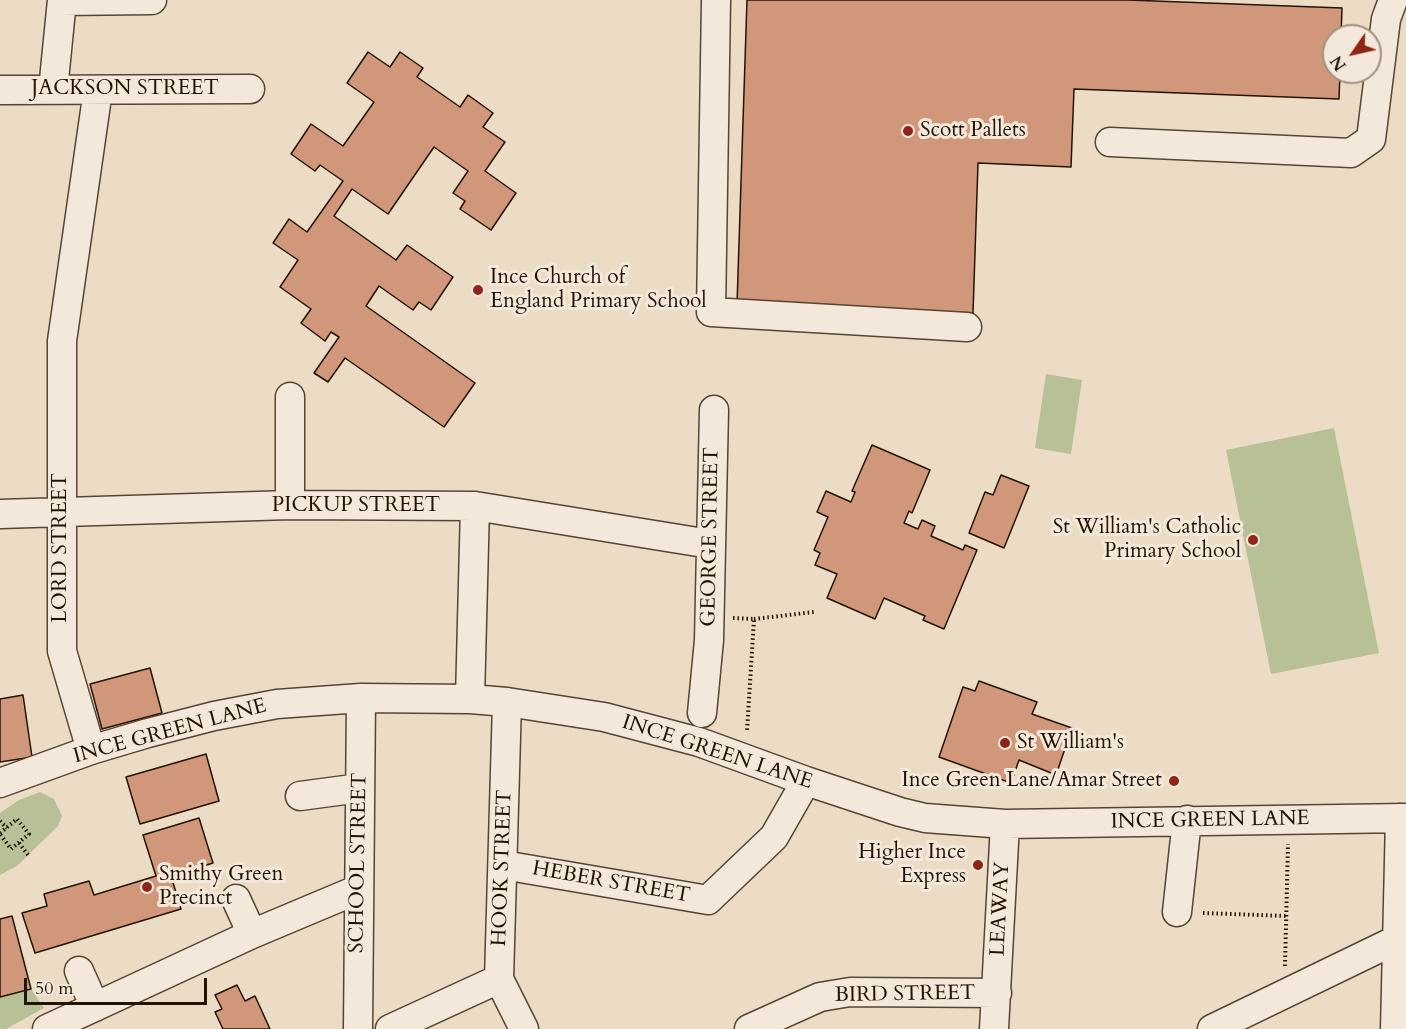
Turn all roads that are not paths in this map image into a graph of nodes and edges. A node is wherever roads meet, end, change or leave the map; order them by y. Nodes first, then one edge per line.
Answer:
1 (152, 0) edge
2 (717, 0) edge
3 (1393, 0) edge
4 (62, 1) edge
5 (250, 89) dead end
6 (0, 90) edge
7 (53, 90) junction
8 (98, 90) junction
9 (1110, 142) dead end
10 (967, 327) dead end
11 (290, 397) dead end
12 (714, 410) dead end
13 (290, 505) junction
14 (474, 506) junction
15 (61, 513) junction
16 (0, 514) edge
17 (710, 544) junction
18 (361, 698) junction
19 (470, 699) junction
20 (507, 702) junction
21 (702, 713) dead end
22 (91, 750) junction
23 (806, 781) junction
24 (0, 783) edge
25 (360, 788) junction
26 (300, 796) dead end
27 (1403, 818) edge
28 (1187, 820) junction
29 (1005, 824) junction
30 (503, 864) junction
31 (358, 889) junction
32 (236, 899) dead end
33 (1178, 912) road end
34 (252, 934) junction
35 (1396, 940) junction
36 (79, 971) dead end
37 (500, 979) junction
38 (997, 993) junction
39 (95, 1007) junction
40 (47, 1029) edge
41 (358, 1029) edge
42 (390, 1029) edge
43 (524, 1029) edge
44 (749, 1029) edge
45 (993, 1029) edge
46 (1212, 1029) edge
47 (1395, 1029) edge

1 - 4 street
2 - 10 street
3 - 9 street
4 - 7 street
5 - 8 street, JACKSON STREET
6 - 7 street, JACKSON STREET
7 - 8 street, JACKSON STREET
8 - 15 street, LORD STREET
11 - 13 street
12 - 17 street, GEORGE STREET
13 - 14 street, PICKUP STREET
13 - 15 street, PICKUP STREET
14 - 17 street, PICKUP STREET
14 - 19 street
15 - 16 street, PICKUP STREET
15 - 22 street, LORD STREET
17 - 21 street, GEORGE STREET
18 - 19 street, INCE GREEN LANE
18 - 22 street, INCE GREEN LANE
18 - 25 street, SCHOOL STREET
19 - 20 street, INCE GREEN LANE
20 - 23 street, INCE GREEN LANE
20 - 30 street, HOOK STREET
22 - 24 street, INCE GREEN LANE
23 - 29 street, INCE GREEN LANE
23 - 30 street, HEBER STREET
25 - 26 street
25 - 31 street, SCHOOL STREET
27 - 28 street, INCE GREEN LANE
27 - 35 street
28 - 29 street, INCE GREEN LANE
28 - 33 street
29 - 38 street, LEAWAY
30 - 37 street, HOOK STREET
31 - 34 street
31 - 41 street, SCHOOL STREET
32 - 34 street
34 - 39 street
35 - 46 street
35 - 47 street
36 - 39 street
37 - 42 street
37 - 43 street, HOOK STREET
38 - 44 street, BIRD STREET
38 - 45 street, LEAWAY
39 - 40 street

